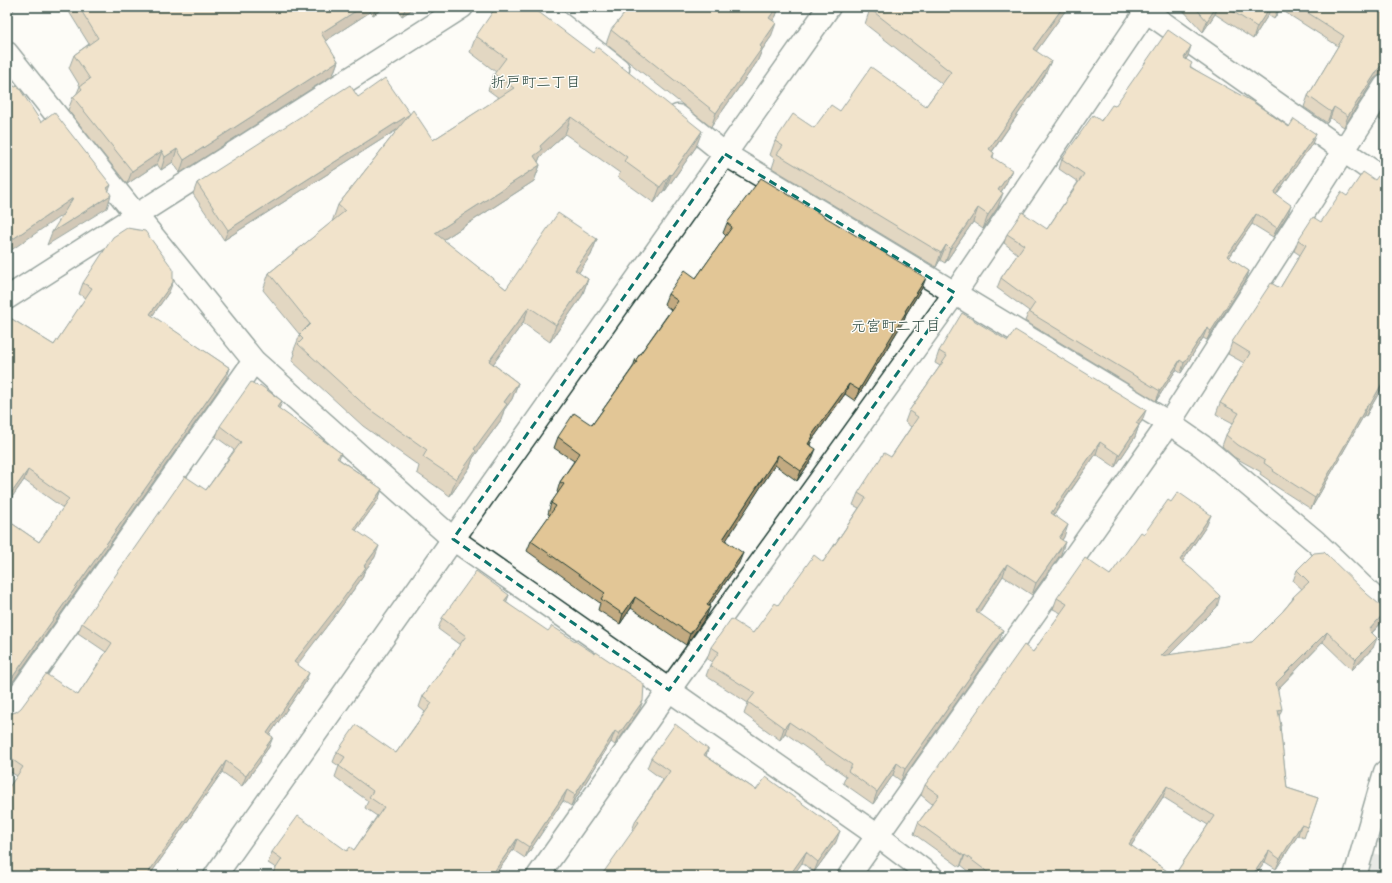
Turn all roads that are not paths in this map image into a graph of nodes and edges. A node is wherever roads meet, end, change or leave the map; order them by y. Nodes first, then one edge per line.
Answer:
1 (462, 7) edge
2 (539, 7) edge
3 (829, 7) edge
4 (1145, 8) edge
5 (7, 52) edge
6 (632, 80) edge
7 (1385, 86) edge
8 (663, 105) edge
9 (1343, 150) junction
10 (725, 154) junction
11 (1385, 180) edge
12 (136, 215) junction
13 (955, 293) junction
14 (7, 298) edge
15 (254, 361) junction
16 (1169, 423) junction
17 (453, 539) junction
18 (1385, 608) edge
19 (669, 690) junction
20 (7, 712) edge
21 (1385, 772) edge
22 (878, 836) junction
23 (215, 876) edge
24 (538, 876) edge
25 (849, 876) edge
26 (931, 876) edge
27 (1355, 876) edge

1 - 12 street
2 - 6 street
3 - 10 street
4 - 9 street
4 - 13 street
5 - 12 street
7 - 9 street
8 - 10 street
9 - 11 street
9 - 16 street
10 - 13 street
10 - 17 street
12 - 14 street
12 - 15 street
13 - 16 street
13 - 19 street
15 - 17 street
15 - 20 street
16 - 18 street
16 - 22 street
17 - 19 street
17 - 23 street
19 - 22 street
19 - 24 street
21 - 27 street
22 - 25 street
22 - 26 street

